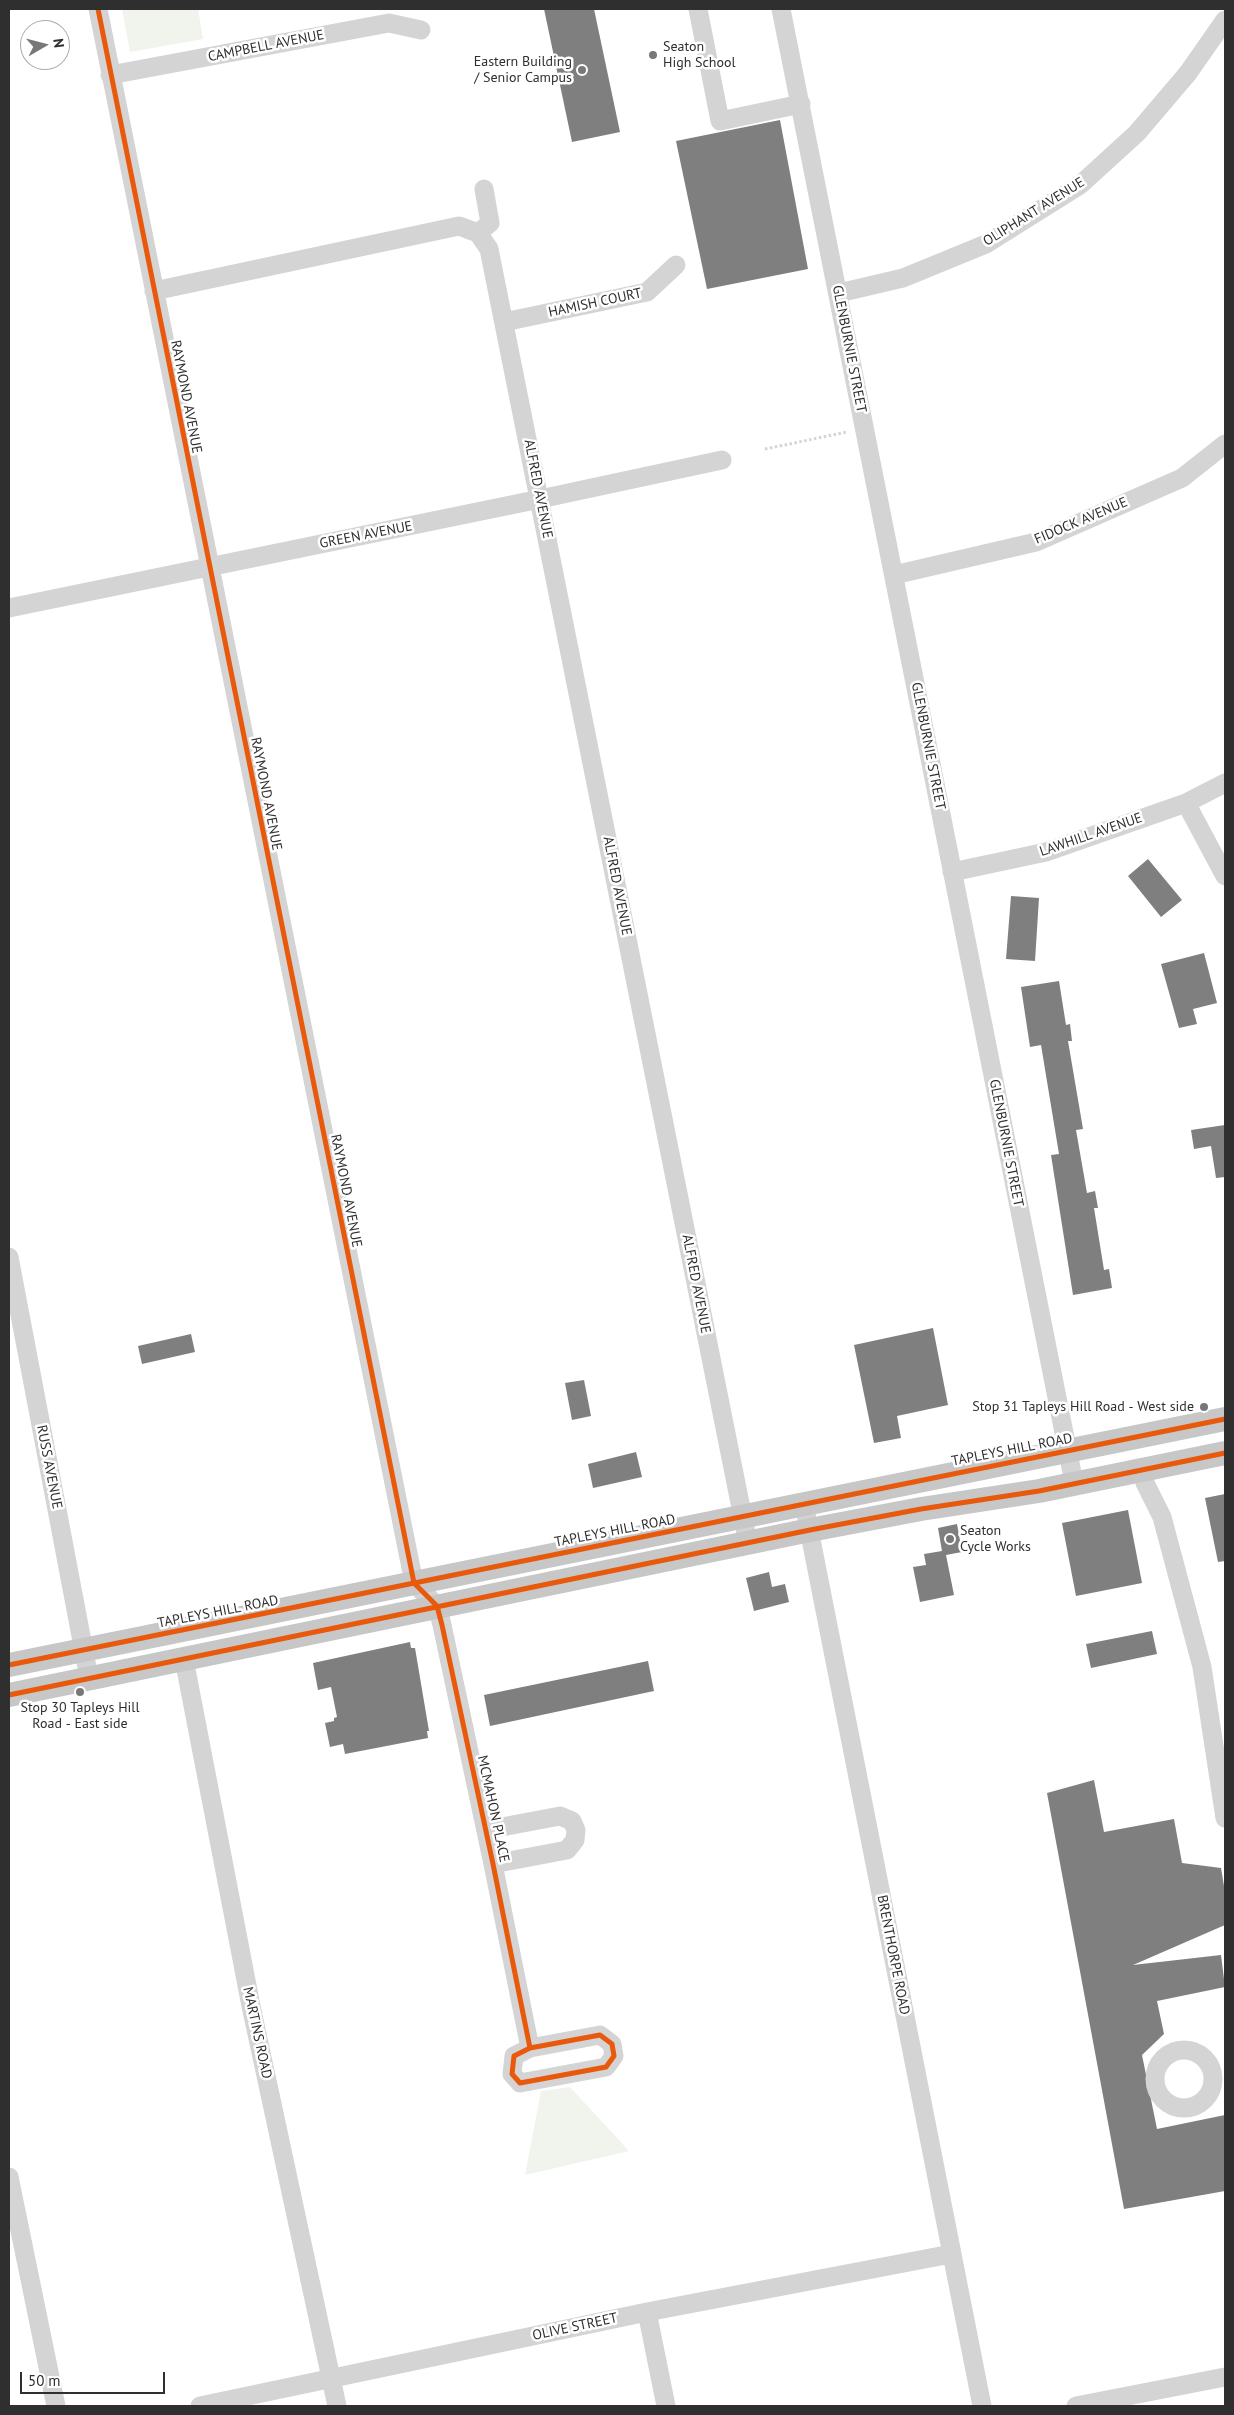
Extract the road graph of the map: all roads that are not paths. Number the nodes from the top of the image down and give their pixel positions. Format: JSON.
{"nodes":[{"id":1,"x":98,"y":9,"type":"edge"},
{"id":2,"x":698,"y":9,"type":"edge"},
{"id":3,"x":781,"y":9,"type":"edge"},
{"id":4,"x":1225,"y":20,"type":"edge"},
{"id":5,"x":421,"y":30,"type":"dead end"},
{"id":6,"x":110,"y":75,"type":"junction"},
{"id":7,"x":801,"y":104,"type":"junction"},
{"id":8,"x":484,"y":189,"type":"dead end"},
{"id":9,"x":478,"y":234,"type":"junction"},
{"id":10,"x":676,"y":265,"type":"dead end"},
{"id":11,"x":154,"y":291,"type":"junction"},
{"id":12,"x":839,"y":293,"type":"junction"},
{"id":13,"x":504,"y":322,"type":"junction"},
{"id":14,"x":1225,"y":444,"type":"edge"},
{"id":15,"x":722,"y":460,"type":"dead end"},
{"id":16,"x":540,"y":500,"type":"junction"},
{"id":17,"x":209,"y":566,"type":"junction"},
{"id":18,"x":894,"y":575,"type":"junction"},
{"id":19,"x":9,"y":608,"type":"edge"},
{"id":20,"x":1225,"y":783,"type":"edge"},
{"id":21,"x":1186,"y":803,"type":"junction"},
{"id":22,"x":952,"y":872,"type":"junction"},
{"id":23,"x":1225,"y":876,"type":"edge"},
{"id":24,"x":9,"y":1257,"type":"edge"},
{"id":25,"x":1225,"y":1419,"type":"edge"},
{"id":26,"x":1067,"y":1451,"type":"junction"},
{"id":27,"x":1225,"y":1453,"type":"edge"},
{"id":28,"x":1141,"y":1470,"type":"junction"},
{"id":29,"x":1074,"y":1483,"type":"junction"},
{"id":30,"x":804,"y":1504,"type":"junction"},
{"id":31,"x":742,"y":1516,"type":"junction"},
{"id":32,"x":810,"y":1530,"type":"junction"},
{"id":33,"x":748,"y":1543,"type":"junction"},
{"id":34,"x":414,"y":1583,"type":"junction"},
{"id":35,"x":437,"y":1606,"type":"junction"},
{"id":36,"x":85,"y":1650,"type":"junction"},
{"id":37,"x":184,"y":1658,"type":"junction"},
{"id":38,"x":9,"y":1666,"type":"edge"},
{"id":39,"x":89,"y":1678,"type":"junction"},
{"id":40,"x":9,"y":1695,"type":"edge"},
{"id":41,"x":1225,"y":1818,"type":"edge"},
{"id":42,"x":486,"y":1830,"type":"junction"},
{"id":43,"x":493,"y":1864,"type":"junction"},
{"id":44,"x":530,"y":2048,"type":"junction"},
{"id":45,"x":9,"y":2177,"type":"edge"},
{"id":46,"x":952,"y":2254,"type":"junction"},
{"id":47,"x":647,"y":2312,"type":"junction"},
{"id":48,"x":1225,"y":2377,"type":"edge"},
{"id":49,"x":331,"y":2379,"type":"junction"},
{"id":50,"x":56,"y":2406,"type":"edge"},
{"id":51,"x":200,"y":2406,"type":"edge"},
{"id":52,"x":337,"y":2406,"type":"edge"},
{"id":53,"x":666,"y":2406,"type":"edge"},
{"id":54,"x":982,"y":2406,"type":"edge"},
{"id":55,"x":1076,"y":2406,"type":"edge"}],
"edges":[{"from":1,"to":6,"type":"street","name":"RAYMOND AVENUE"},
{"from":2,"to":7,"type":"street"},
{"from":3,"to":7,"type":"street","name":"GLENBURNIE STREET"},
{"from":4,"to":12,"type":"street","name":"OLIPHANT AVENUE"},
{"from":5,"to":6,"type":"street","name":"CAMPBELL AVENUE"},
{"from":6,"to":11,"type":"street","name":"RAYMOND AVENUE"},
{"from":7,"to":12,"type":"street","name":"GLENBURNIE STREET"},
{"from":8,"to":9,"type":"street"},
{"from":9,"to":11,"type":"street"},
{"from":9,"to":13,"type":"street","name":"ALFRED AVENUE"},
{"from":10,"to":13,"type":"street","name":"HAMISH COURT"},
{"from":11,"to":17,"type":"street","name":"RAYMOND AVENUE"},
{"from":12,"to":18,"type":"street","name":"GLENBURNIE STREET"},
{"from":13,"to":16,"type":"street","name":"ALFRED AVENUE"},
{"from":14,"to":18,"type":"street","name":"FIDOCK AVENUE"},
{"from":15,"to":16,"type":"street","name":"GREEN AVENUE"},
{"from":16,"to":17,"type":"street","name":"GREEN AVENUE"},
{"from":16,"to":31,"type":"street","name":"ALFRED AVENUE"},
{"from":17,"to":19,"type":"street","name":"GREEN AVENUE"},
{"from":17,"to":34,"type":"street","name":"RAYMOND AVENUE"},
{"from":18,"to":22,"type":"street","name":"GLENBURNIE STREET"},
{"from":20,"to":21,"type":"street","name":"LAWHILL AVENUE"},
{"from":21,"to":22,"type":"street","name":"LAWHILL AVENUE"},
{"from":21,"to":23,"type":"street"},
{"from":22,"to":26,"type":"street","name":"GLENBURNIE STREET"},
{"from":24,"to":36,"type":"street","name":"RUSS AVENUE"},
{"from":25,"to":26,"type":"main road","name":"TAPLEYS HILL ROAD"},
{"from":26,"to":29,"type":"street","name":"GLENBURNIE STREET"},
{"from":26,"to":30,"type":"main road","name":"TAPLEYS HILL ROAD"},
{"from":27,"to":28,"type":"main road"},
{"from":28,"to":29,"type":"main road"},
{"from":28,"to":41,"type":"street"},
{"from":29,"to":32,"type":"main road"},
{"from":30,"to":31,"type":"main road","name":"TAPLEYS HILL ROAD"},
{"from":30,"to":32,"type":"street","name":"BRENTHORPE ROAD"},
{"from":31,"to":33,"type":"street","name":"ALFRED AVENUE"},
{"from":31,"to":34,"type":"main road","name":"TAPLEYS HILL ROAD"},
{"from":32,"to":33,"type":"main road"},
{"from":32,"to":46,"type":"street","name":"BRENTHORPE ROAD"},
{"from":33,"to":35,"type":"main road"},
{"from":34,"to":35,"type":"street","name":"MCMAHON PLACE"},
{"from":34,"to":36,"type":"main road","name":"TAPLEYS HILL ROAD"},
{"from":35,"to":37,"type":"main road"},
{"from":35,"to":42,"type":"street","name":"MCMAHON PLACE"},
{"from":36,"to":38,"type":"main road","name":"TAPLEYS HILL ROAD"},
{"from":36,"to":39,"type":"street","name":"RUSS AVENUE"},
{"from":37,"to":39,"type":"main road"},
{"from":37,"to":49,"type":"street","name":"MARTINS ROAD"},
{"from":39,"to":40,"type":"main road"},
{"from":42,"to":43,"type":"street","name":"MCMAHON PLACE"},
{"from":42,"to":43,"type":"street","name":"MCMAHON PLACE"},
{"from":43,"to":44,"type":"street","name":"MCMAHON PLACE"},
{"from":44,"to":44,"type":"street"},
{"from":45,"to":50,"type":"street"},
{"from":46,"to":47,"type":"street","name":"OLIVE STREET"},
{"from":46,"to":54,"type":"street","name":"BRENTHORPE ROAD"},
{"from":47,"to":49,"type":"street","name":"OLIVE STREET"},
{"from":47,"to":53,"type":"street"},
{"from":48,"to":55,"type":"street"},
{"from":49,"to":51,"type":"street","name":"OLIVE STREET"},
{"from":49,"to":52,"type":"street","name":"MARTINS ROAD"}]}
